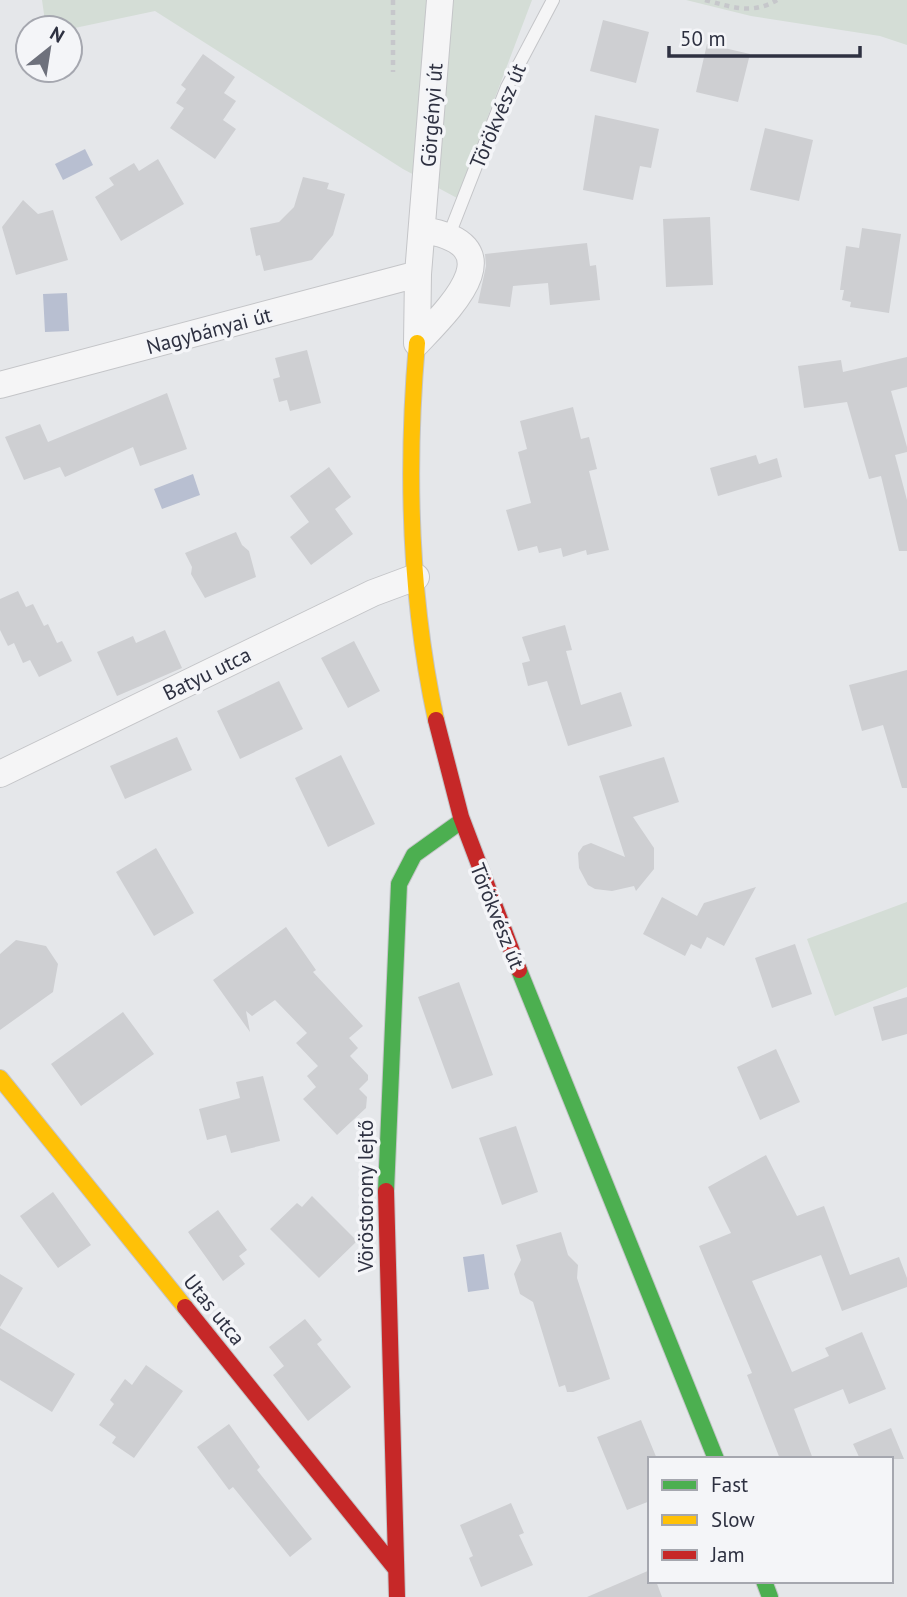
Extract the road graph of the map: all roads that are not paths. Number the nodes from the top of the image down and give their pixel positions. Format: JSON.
{"nodes":[{"id":1,"x":440,"y":0,"type":"edge"},
{"id":2,"x":553,"y":0,"type":"edge"},
{"id":3,"x":423,"y":230,"type":"junction"},
{"id":4,"x":449,"y":234,"type":"junction"},
{"id":5,"x":418,"y":274,"type":"junction"},
{"id":6,"x":417,"y":343,"type":"junction"},
{"id":7,"x":0,"y":385,"type":"edge"},
{"id":8,"x":416,"y":577,"type":"junction"},
{"id":9,"x":0,"y":774,"type":"edge"},
{"id":10,"x":460,"y":822,"type":"junction"},
{"id":11,"x":0,"y":1078,"type":"edge"},
{"id":12,"x":715,"y":1457,"type":"edge"},
{"id":13,"x":395,"y":1568,"type":"junction"},
{"id":14,"x":397,"y":1597,"type":"edge"}],
"edges":[{"from":1,"to":3,"type":"street","name":"Görgényi út"},
{"from":2,"to":4,"type":"lane","name":"Törökvész út"},
{"from":3,"to":4,"type":"street"},
{"from":3,"to":5,"type":"street","name":"Törökvész út"},
{"from":4,"to":6,"type":"street"},
{"from":5,"to":6,"type":"street","name":"Törökvész út"},
{"from":5,"to":7,"type":"street","name":"Nagybányai út"},
{"from":6,"to":8,"type":"street","name":"Törökvész út"},
{"from":8,"to":9,"type":"street","name":"Batyu utca"},
{"from":8,"to":10,"type":"street","name":"Törökvész út"},
{"from":10,"to":12,"type":"street","name":"Törökvész út"},
{"from":10,"to":13,"type":"street","name":"Vöröstorony lejtő"},
{"from":11,"to":13,"type":"street","name":"Utas utca"},
{"from":13,"to":14,"type":"street","name":"Vöröstorony lejtő"}]}
